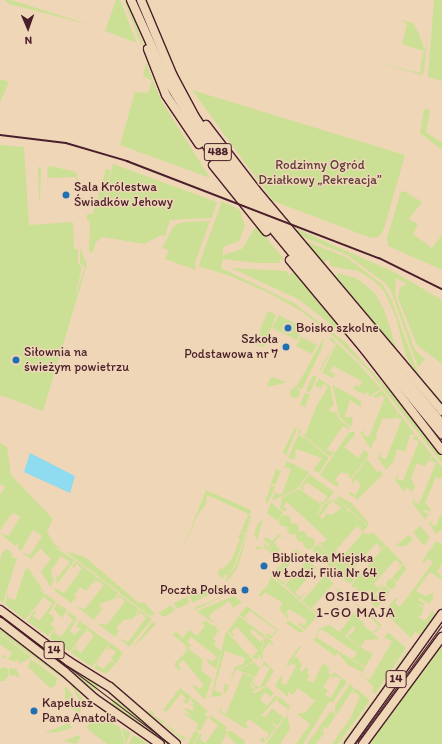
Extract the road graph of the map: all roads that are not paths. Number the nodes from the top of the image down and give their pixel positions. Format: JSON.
{"nodes":[{"id":1,"x":132,"y":0,"type":"edge"},
{"id":2,"x":141,"y":0,"type":"edge"},
{"id":3,"x":143,"y":31,"type":"junction"},
{"id":4,"x":186,"y":99,"type":"junction"},
{"id":5,"x":442,"y":411,"type":"edge"},
{"id":6,"x":442,"y":424,"type":"edge"},
{"id":7,"x":442,"y":434,"type":"edge"},
{"id":8,"x":442,"y":450,"type":"edge"},
{"id":9,"x":0,"y":610,"type":"edge"},
{"id":10,"x":442,"y":614,"type":"edge"},
{"id":11,"x":0,"y":622,"type":"edge"},
{"id":12,"x":442,"y":637,"type":"edge"},
{"id":13,"x":160,"y":744,"type":"edge"},
{"id":14,"x":176,"y":744,"type":"edge"},
{"id":15,"x":349,"y":744,"type":"edge"},
{"id":16,"x":363,"y":744,"type":"edge"}],
"edges":[{"from":1,"to":3,"type":"main road","number":"488"},
{"from":2,"to":4,"type":"main road","number":"488"},
{"from":3,"to":7,"type":"main road","number":"488"},
{"from":3,"to":8,"type":"main road"},
{"from":4,"to":5,"type":"main road"},
{"from":4,"to":6,"type":"main road","number":"488"},
{"from":9,"to":14,"type":"main road","number":"14"},
{"from":10,"to":15,"type":"main road","number":"14"},
{"from":11,"to":13,"type":"main road","number":"14"},
{"from":12,"to":16,"type":"main road","number":"14"}]}
